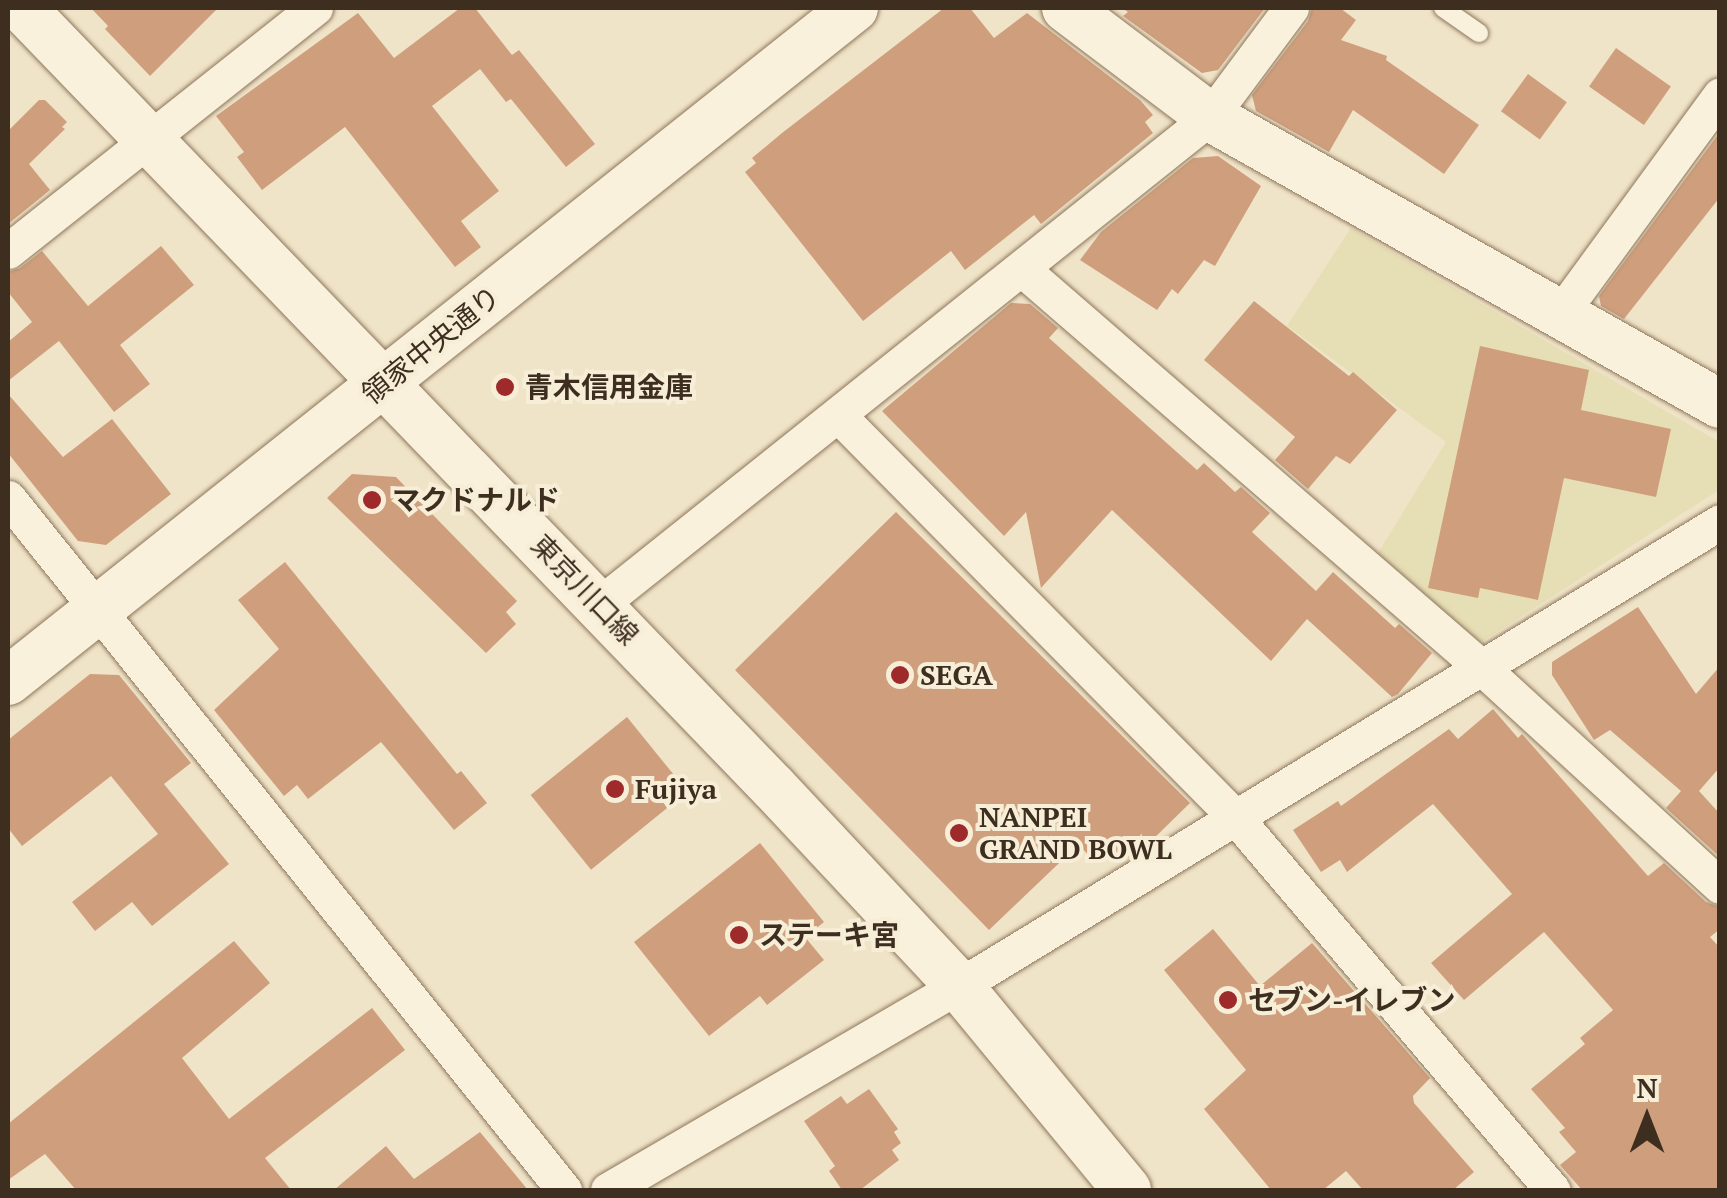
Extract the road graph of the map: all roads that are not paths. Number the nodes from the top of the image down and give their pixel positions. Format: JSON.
{"nodes":[{"id":1,"x":22,"y":8,"type":"edge"},
{"id":2,"x":315,"y":8,"type":"edge"},
{"id":3,"x":854,"y":8,"type":"edge"},
{"id":4,"x":1066,"y":8,"type":"edge"},
{"id":5,"x":1291,"y":8,"type":"edge"},
{"id":6,"x":1443,"y":8,"type":"edge"},
{"id":7,"x":1479,"y":33,"type":"dead end"},
{"id":8,"x":1720,"y":95,"type":"edge"},
{"id":9,"x":1210,"y":117,"type":"junction"},
{"id":10,"x":149,"y":140,"type":"junction"},
{"id":11,"x":8,"y":250,"type":"edge"},
{"id":12,"x":1022,"y":269,"type":"junction"},
{"id":13,"x":1560,"y":314,"type":"junction"},
{"id":14,"x":381,"y":384,"type":"junction"},
{"id":15,"x":1720,"y":404,"type":"edge"},
{"id":16,"x":839,"y":416,"type":"junction"},
{"id":17,"x":8,"y":498,"type":"edge"},
{"id":18,"x":1720,"y":522,"type":"edge"},
{"id":19,"x":600,"y":604,"type":"junction"},
{"id":20,"x":96,"y":612,"type":"junction"},
{"id":21,"x":1481,"y":667,"type":"junction"},
{"id":22,"x":8,"y":681,"type":"edge"},
{"id":23,"x":1235,"y":817,"type":"junction"},
{"id":24,"x":1720,"y":886,"type":"edge"},
{"id":25,"x":959,"y":986,"type":"junction"},
{"id":26,"x":564,"y":1190,"type":"edge"},
{"id":27,"x":608,"y":1190,"type":"edge"},
{"id":28,"x":1128,"y":1190,"type":"edge"},
{"id":29,"x":1553,"y":1190,"type":"edge"}],
"edges":[{"from":1,"to":10,"type":"street","name":"東京川口線"},
{"from":2,"to":10,"type":"street"},
{"from":3,"to":14,"type":"street","name":"領家中央通り"},
{"from":4,"to":9,"type":"street"},
{"from":5,"to":9,"type":"street"},
{"from":6,"to":7,"type":"lane"},
{"from":8,"to":13,"type":"street"},
{"from":9,"to":12,"type":"street"},
{"from":9,"to":13,"type":"street"},
{"from":10,"to":11,"type":"street"},
{"from":10,"to":14,"type":"street","name":"東京川口線"},
{"from":12,"to":16,"type":"street"},
{"from":12,"to":21,"type":"street"},
{"from":13,"to":15,"type":"street"},
{"from":14,"to":19,"type":"street","name":"東京川口線"},
{"from":14,"to":20,"type":"street","name":"領家中央通り"},
{"from":16,"to":19,"type":"street"},
{"from":16,"to":23,"type":"street"},
{"from":17,"to":20,"type":"street"},
{"from":18,"to":21,"type":"street"},
{"from":19,"to":25,"type":"street","name":"東京川口線"},
{"from":20,"to":22,"type":"street","name":"領家中央通り"},
{"from":20,"to":26,"type":"street"},
{"from":21,"to":23,"type":"street"},
{"from":21,"to":24,"type":"street"},
{"from":23,"to":25,"type":"street"},
{"from":23,"to":29,"type":"street"},
{"from":25,"to":27,"type":"street"},
{"from":25,"to":28,"type":"street","name":"東京川口線"}]}
